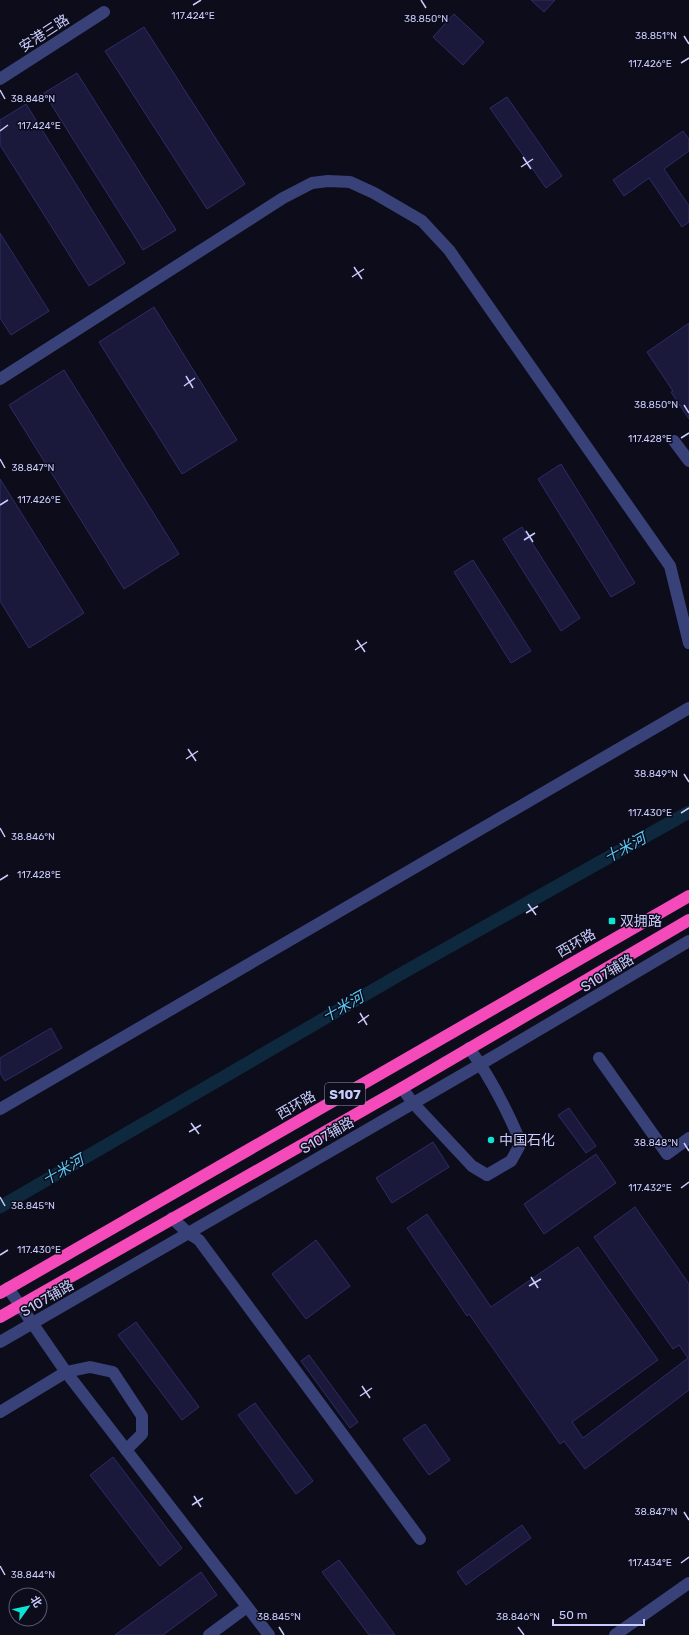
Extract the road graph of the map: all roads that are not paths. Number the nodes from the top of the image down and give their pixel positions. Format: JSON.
{"nodes":[{"id":1,"x":104,"y":12,"type":"dead end"},
{"id":2,"x":0,"y":79,"type":"edge"},
{"id":3,"x":0,"y":379,"type":"edge"},
{"id":4,"x":674,"y":441,"type":"dead end"},
{"id":5,"x":689,"y":461,"type":"edge"},
{"id":6,"x":689,"y":643,"type":"edge"},
{"id":7,"x":689,"y":708,"type":"edge"},
{"id":8,"x":689,"y":896,"type":"edge"},
{"id":9,"x":689,"y":920,"type":"edge"},
{"id":10,"x":689,"y":941,"type":"edge"},
{"id":11,"x":469,"y":1048,"type":"junction"},
{"id":12,"x":599,"y":1058,"type":"dead end"},
{"id":13,"x":481,"y":1064,"type":"junction"},
{"id":14,"x":402,"y":1088,"type":"junction"},
{"id":15,"x":414,"y":1103,"type":"junction"},
{"id":16,"x":0,"y":1109,"type":"edge"},
{"id":17,"x":689,"y":1138,"type":"edge"},
{"id":18,"x":172,"y":1218,"type":"junction"},
{"id":19,"x":188,"y":1233,"type":"junction"},
{"id":20,"x":4,"y":1291,"type":"edge"},
{"id":21,"x":20,"y":1305,"type":"junction"},
{"id":22,"x":0,"y":1317,"type":"edge"},
{"id":23,"x":32,"y":1323,"type":"junction"},
{"id":24,"x":0,"y":1342,"type":"edge"},
{"id":25,"x":66,"y":1372,"type":"junction"},
{"id":26,"x":0,"y":1412,"type":"edge"},
{"id":27,"x":126,"y":1450,"type":"junction"},
{"id":28,"x":420,"y":1539,"type":"dead end"},
{"id":29,"x":689,"y":1583,"type":"edge"},
{"id":30,"x":247,"y":1607,"type":"junction"},
{"id":31,"x":209,"y":1635,"type":"edge"},
{"id":32,"x":269,"y":1635,"type":"edge"},
{"id":33,"x":615,"y":1635,"type":"edge"}],
"edges":[{"from":1,"to":2,"type":"street","name":"安港三路"},
{"from":3,"to":6,"type":"street"},
{"from":4,"to":5,"type":"street"},
{"from":7,"to":16,"type":"street"},
{"from":8,"to":20,"type":"highway","name":"西环路","number":"S107"},
{"from":9,"to":11,"type":"highway","number":"S107"},
{"from":10,"to":13,"type":"street","name":"S107辅路"},
{"from":11,"to":13,"type":"street"},
{"from":11,"to":14,"type":"highway","number":"S107"},
{"from":12,"to":17,"type":"street"},
{"from":13,"to":15,"type":"street","name":"S107辅路"},
{"from":13,"to":15,"type":"street"},
{"from":14,"to":15,"type":"street"},
{"from":14,"to":18,"type":"highway","number":"S107"},
{"from":15,"to":19,"type":"street","name":"S107辅路"},
{"from":18,"to":19,"type":"street"},
{"from":18,"to":21,"type":"highway","number":"S107"},
{"from":19,"to":23,"type":"street","name":"S107辅路"},
{"from":19,"to":28,"type":"street"},
{"from":20,"to":21,"type":"street"},
{"from":21,"to":22,"type":"highway","number":"S107"},
{"from":21,"to":23,"type":"street"},
{"from":23,"to":24,"type":"street","name":"S107辅路"},
{"from":23,"to":25,"type":"street"},
{"from":25,"to":26,"type":"street"},
{"from":25,"to":27,"type":"street"},
{"from":25,"to":27,"type":"street"},
{"from":27,"to":30,"type":"street"},
{"from":29,"to":33,"type":"street"},
{"from":30,"to":31,"type":"street"},
{"from":30,"to":32,"type":"street"}]}
